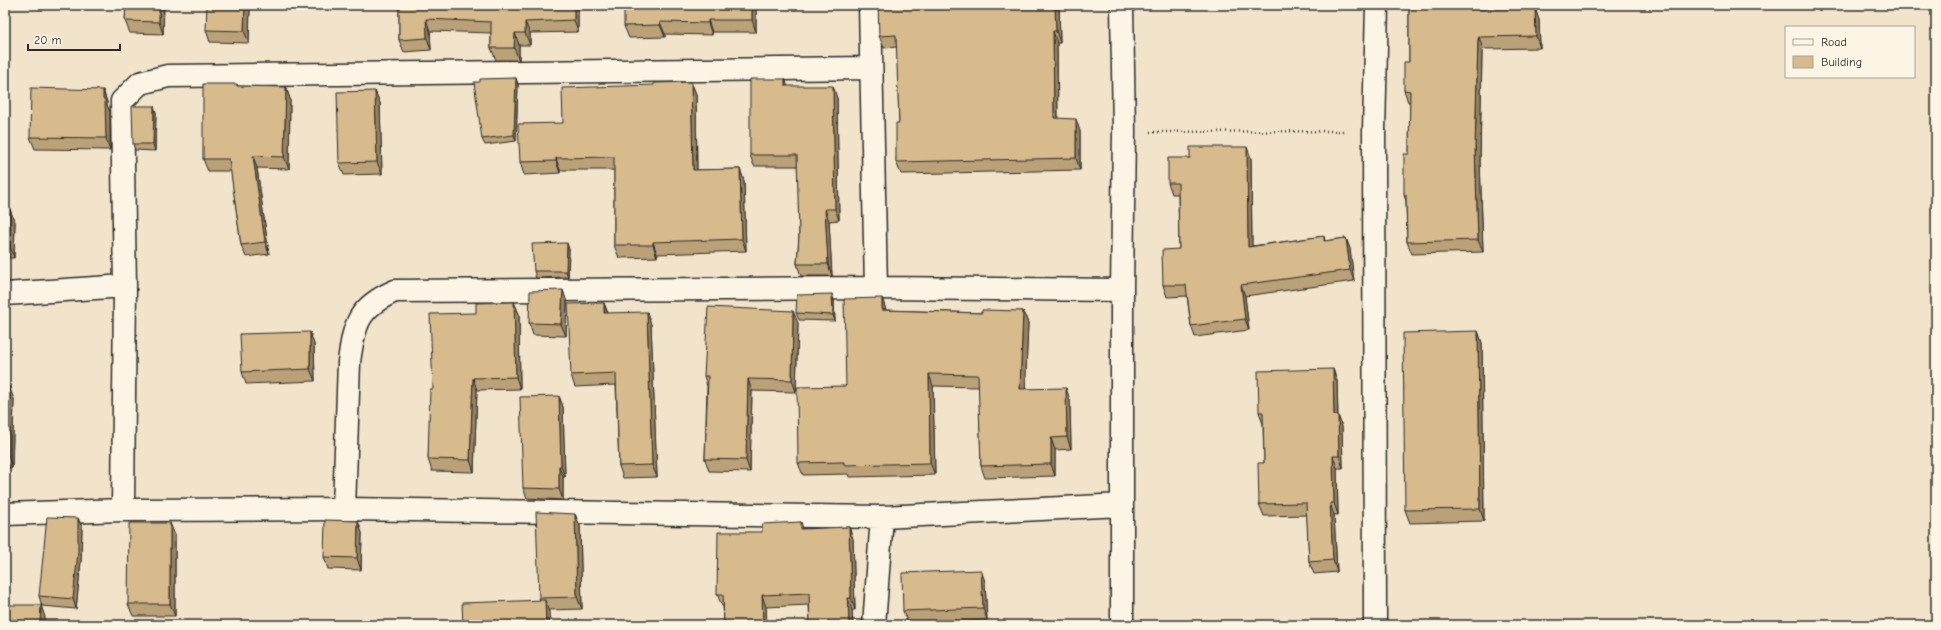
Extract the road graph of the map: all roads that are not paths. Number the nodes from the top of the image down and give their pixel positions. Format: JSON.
{"nodes":[{"id":1,"x":870,"y":5,"type":"edge"},
{"id":2,"x":1122,"y":5,"type":"edge"},
{"id":3,"x":1377,"y":5,"type":"edge"},
{"id":4,"x":870,"y":68,"type":"junction"},
{"id":5,"x":125,"y":286,"type":"junction"},
{"id":6,"x":876,"y":288,"type":"junction"},
{"id":7,"x":1122,"y":290,"type":"junction"},
{"id":8,"x":5,"y":294,"type":"edge"},
{"id":9,"x":1122,"y":505,"type":"junction"},
{"id":10,"x":344,"y":509,"type":"junction"},
{"id":11,"x":123,"y":510,"type":"junction"},
{"id":12,"x":5,"y":514,"type":"edge"},
{"id":13,"x":882,"y":517,"type":"junction"},
{"id":14,"x":874,"y":625,"type":"edge"},
{"id":15,"x":1122,"y":625,"type":"edge"},
{"id":16,"x":1375,"y":625,"type":"edge"}],
"edges":[{"from":1,"to":4,"type":"street"},
{"from":2,"to":7,"type":"street"},
{"from":3,"to":16,"type":"street"},
{"from":4,"to":5,"type":"street"},
{"from":4,"to":6,"type":"street"},
{"from":5,"to":8,"type":"street"},
{"from":5,"to":11,"type":"street"},
{"from":6,"to":7,"type":"street"},
{"from":6,"to":10,"type":"street"},
{"from":7,"to":9,"type":"street"},
{"from":9,"to":13,"type":"street"},
{"from":9,"to":15,"type":"street"},
{"from":10,"to":11,"type":"street"},
{"from":10,"to":13,"type":"street"},
{"from":11,"to":12,"type":"street"},
{"from":13,"to":14,"type":"street"}]}
